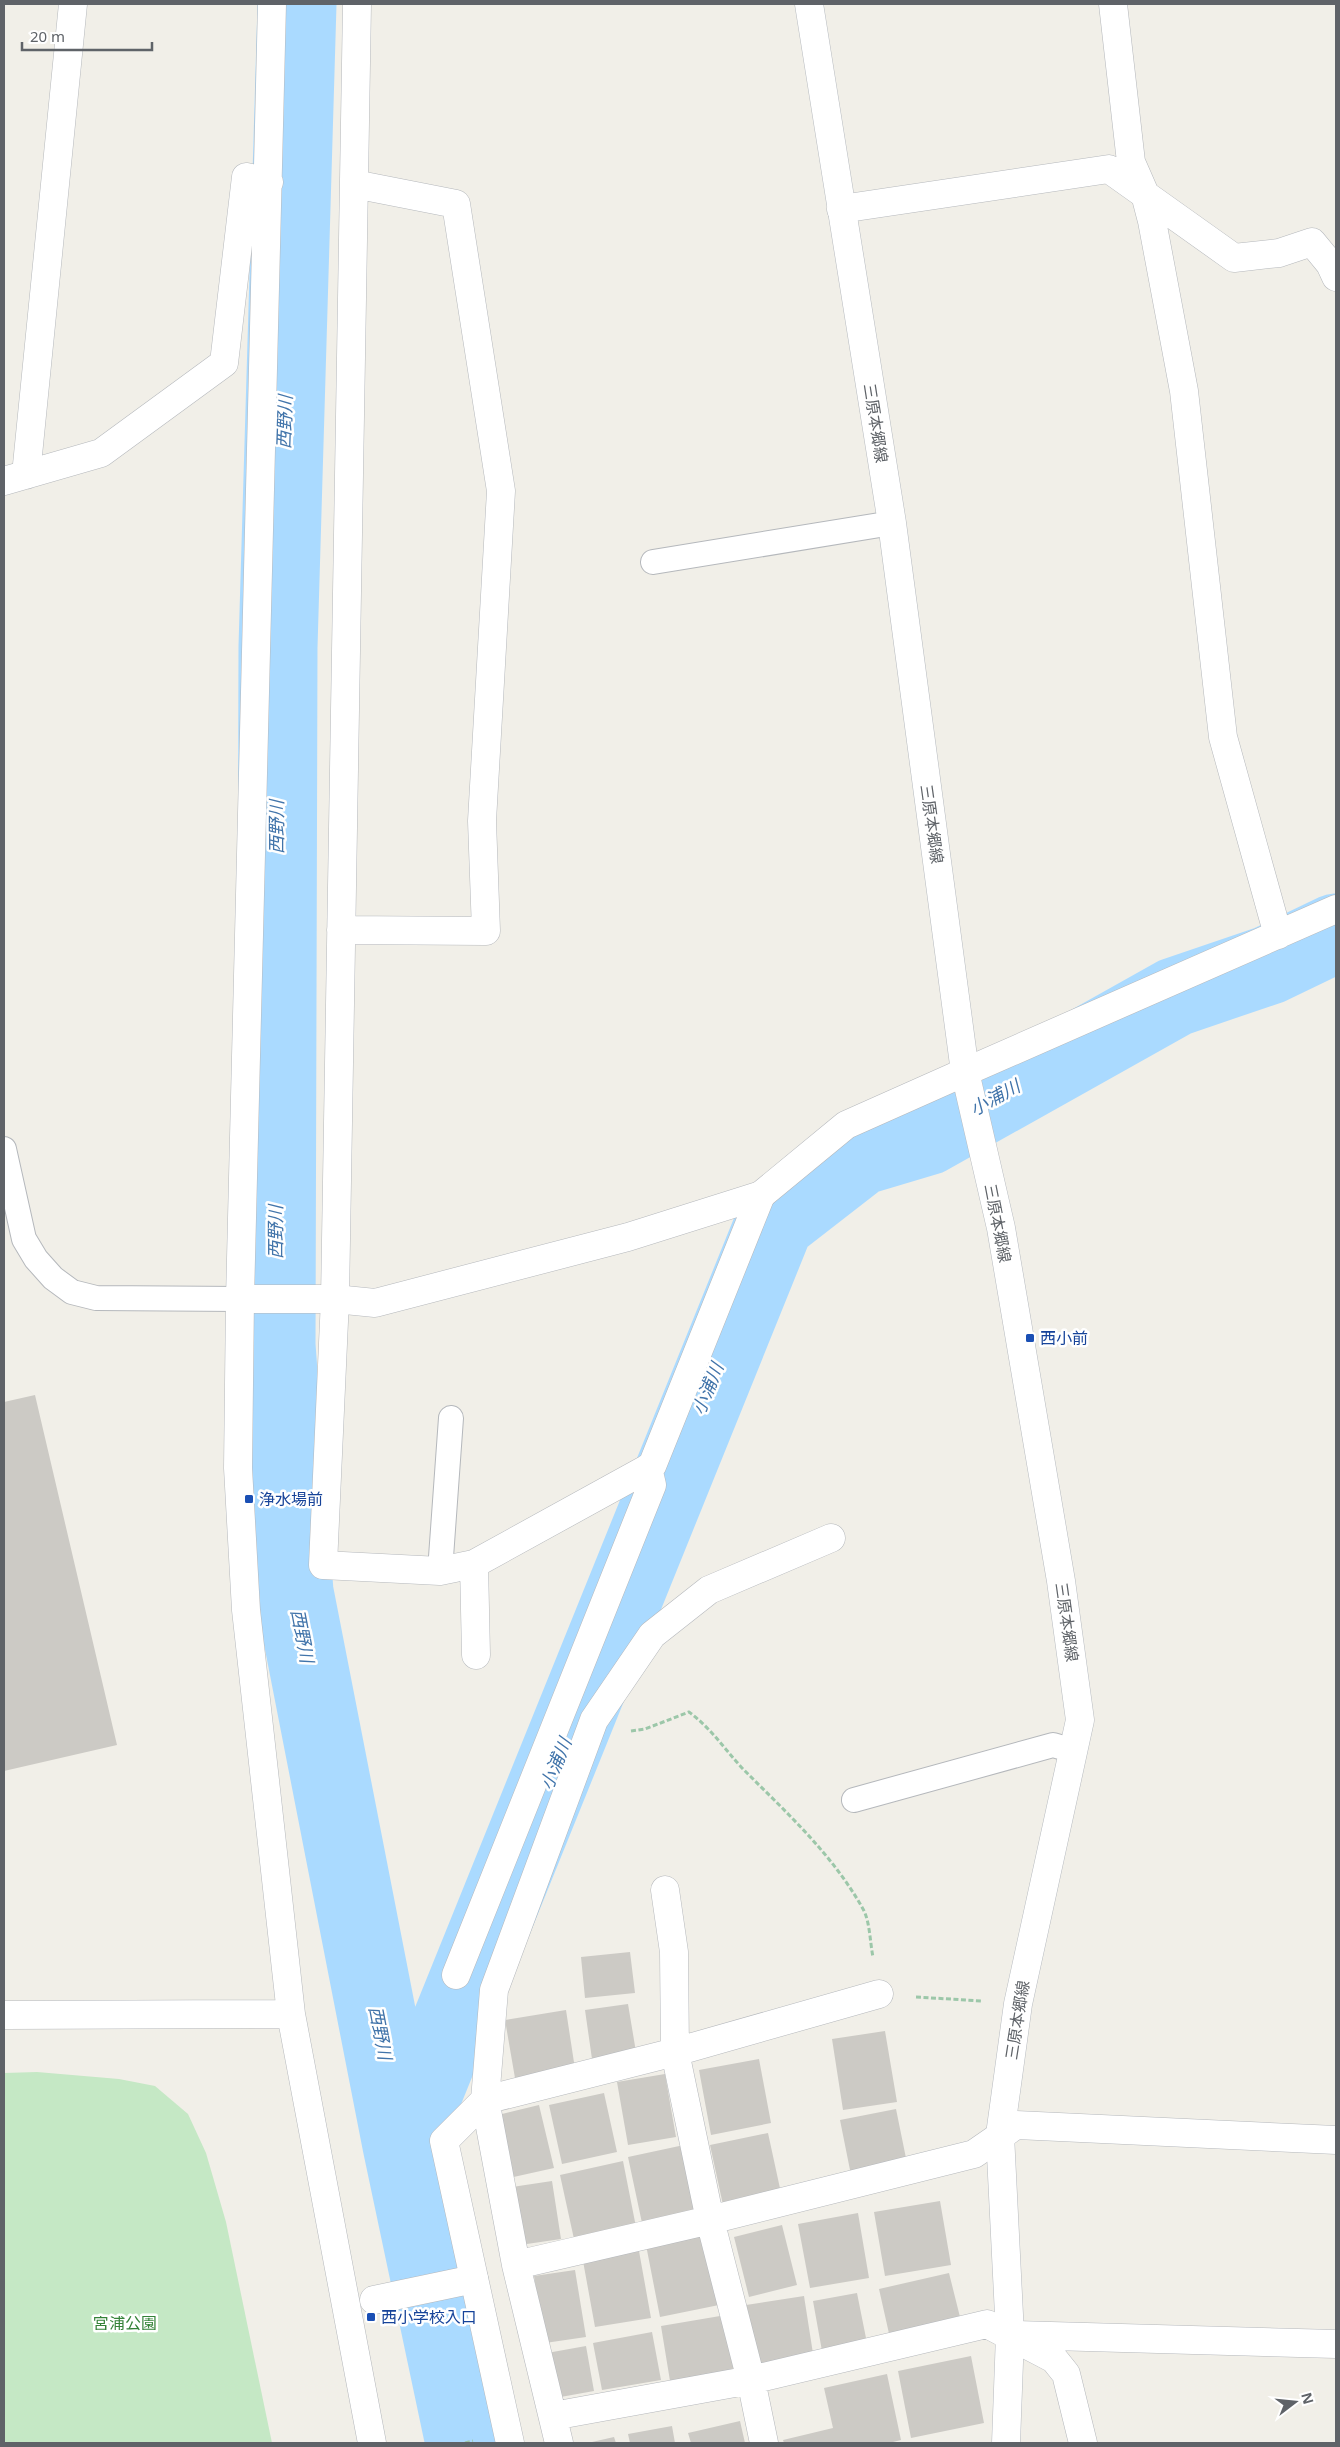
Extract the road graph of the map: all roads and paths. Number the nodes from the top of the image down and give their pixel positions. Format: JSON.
{"nodes":[{"id":1,"x":73,"y":4,"type":"edge"},
{"id":2,"x":272,"y":4,"type":"edge"},
{"id":3,"x":357,"y":4,"type":"edge"},
{"id":4,"x":809,"y":4,"type":"edge"},
{"id":5,"x":1113,"y":4,"type":"edge"},
{"id":6,"x":269,"y":182,"type":"junction"},
{"id":7,"x":354,"y":184,"type":"junction"},
{"id":8,"x":1145,"y":194,"type":"junction"},
{"id":9,"x":841,"y":209,"type":"junction"},
{"id":10,"x":1336,"y":277,"type":"edge"},
{"id":11,"x":15,"y":478,"type":"edge"},
{"id":12,"x":892,"y":523,"type":"junction"},
{"id":13,"x":653,"y":562,"type":"dead end"},
{"id":14,"x":1336,"y":909,"type":"edge"},
{"id":15,"x":341,"y":930,"type":"junction"},
{"id":16,"x":1278,"y":935,"type":"junction"},
{"id":17,"x":965,"y":1072,"type":"junction"},
{"id":18,"x":4,"y":1149,"type":"edge"},
{"id":19,"x":761,"y":1195,"type":"junction"},
{"id":20,"x":240,"y":1299,"type":"junction"},
{"id":21,"x":335,"y":1299,"type":"junction"},
{"id":22,"x":451,"y":1418,"type":"dead end"},
{"id":23,"x":648,"y":1468,"type":"junction"},
{"id":24,"x":831,"y":1538,"type":"dead end"},
{"id":25,"x":474,"y":1564,"type":"junction"},
{"id":26,"x":440,"y":1571,"type":"junction"},
{"id":27,"x":476,"y":1655,"type":"dead end"},
{"id":28,"x":586,"y":1739,"type":"junction"},
{"id":29,"x":1074,"y":1751,"type":"junction"},
{"id":30,"x":854,"y":1800,"type":"dead end"},
{"id":31,"x":664,"y":1890,"type":"dead end"},
{"id":32,"x":456,"y":1975,"type":"dead end"},
{"id":33,"x":879,"y":1994,"type":"junction"},
{"id":34,"x":1018,"y":2004,"type":"junction"},
{"id":35,"x":291,"y":2014,"type":"junction"},
{"id":36,"x":4,"y":2015,"type":"edge"},
{"id":37,"x":676,"y":2052,"type":"junction"},
{"id":38,"x":485,"y":2100,"type":"junction"},
{"id":39,"x":1000,"y":2135,"type":"junction"},
{"id":40,"x":1336,"y":2140,"type":"edge"},
{"id":41,"x":710,"y":2220,"type":"junction"},
{"id":42,"x":516,"y":2265,"type":"junction"},
{"id":43,"x":474,"y":2279,"type":"junction"},
{"id":44,"x":374,"y":2300,"type":"dead end"},
{"id":45,"x":1010,"y":2335,"type":"junction"},
{"id":46,"x":1336,"y":2344,"type":"edge"},
{"id":47,"x":751,"y":2380,"type":"junction"},
{"id":48,"x":553,"y":2416,"type":"junction"},
{"id":49,"x":372,"y":2443,"type":"edge"},
{"id":50,"x":510,"y":2443,"type":"edge"},
{"id":51,"x":559,"y":2443,"type":"edge"},
{"id":52,"x":764,"y":2443,"type":"edge"},
{"id":53,"x":1006,"y":2443,"type":"edge"},
{"id":54,"x":1083,"y":2443,"type":"edge"}],
"edges":[{"from":1,"to":11,"type":"street"},
{"from":2,"to":6,"type":"street"},
{"from":3,"to":7,"type":"street"},
{"from":4,"to":9,"type":"street","name":"三原本郷線"},
{"from":5,"to":8,"type":"street"},
{"from":6,"to":11,"type":"street"},
{"from":6,"to":20,"type":"street"},
{"from":7,"to":15,"type":"street"},
{"from":7,"to":15,"type":"street"},
{"from":8,"to":9,"type":"street"},
{"from":8,"to":10,"type":"street"},
{"from":8,"to":16,"type":"street"},
{"from":9,"to":12,"type":"street","name":"三原本郷線"},
{"from":12,"to":13,"type":"lane"},
{"from":12,"to":17,"type":"street","name":"三原本郷線"},
{"from":14,"to":16,"type":"street"},
{"from":15,"to":21,"type":"street"},
{"from":16,"to":17,"type":"street"},
{"from":17,"to":19,"type":"street"},
{"from":17,"to":29,"type":"street","name":"三原本郷線"},
{"from":18,"to":20,"type":"lane"},
{"from":19,"to":21,"type":"street"},
{"from":19,"to":23,"type":"street"},
{"from":20,"to":21,"type":"street"},
{"from":20,"to":35,"type":"street"},
{"from":21,"to":26,"type":"street"},
{"from":22,"to":26,"type":"lane"},
{"from":23,"to":25,"type":"street"},
{"from":23,"to":32,"type":"street"},
{"from":24,"to":28,"type":"street"},
{"from":25,"to":26,"type":"street"},
{"from":25,"to":27,"type":"street"},
{"from":28,"to":33,"type":"path"},
{"from":28,"to":38,"type":"street"},
{"from":29,"to":30,"type":"lane"},
{"from":29,"to":34,"type":"street","name":"三原本郷線"},
{"from":31,"to":37,"type":"street"},
{"from":33,"to":34,"type":"path"},
{"from":33,"to":37,"type":"street"},
{"from":34,"to":39,"type":"street","name":"三原本郷線"},
{"from":35,"to":36,"type":"street"},
{"from":35,"to":49,"type":"street"},
{"from":37,"to":38,"type":"street"},
{"from":37,"to":41,"type":"street"},
{"from":38,"to":42,"type":"street"},
{"from":38,"to":43,"type":"street"},
{"from":39,"to":40,"type":"street"},
{"from":39,"to":41,"type":"street"},
{"from":39,"to":45,"type":"street","name":"三原本郷線"},
{"from":41,"to":42,"type":"street"},
{"from":41,"to":47,"type":"street"},
{"from":42,"to":48,"type":"street"},
{"from":43,"to":44,"type":"street"},
{"from":43,"to":50,"type":"street"},
{"from":45,"to":46,"type":"street"},
{"from":45,"to":47,"type":"street"},
{"from":45,"to":53,"type":"street","name":"三原本郷線"},
{"from":45,"to":54,"type":"street"},
{"from":47,"to":48,"type":"street"},
{"from":47,"to":52,"type":"street"},
{"from":48,"to":51,"type":"street"}]}
